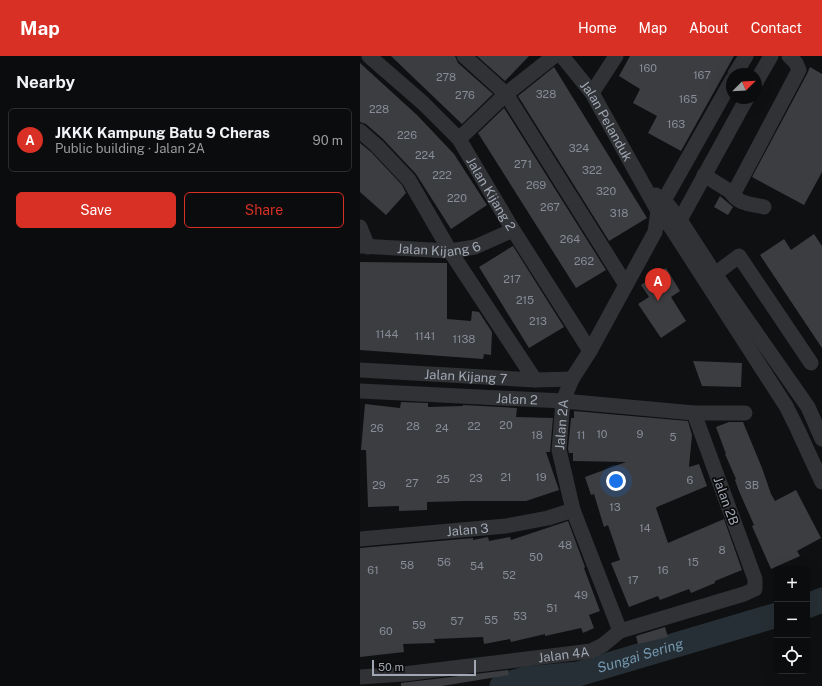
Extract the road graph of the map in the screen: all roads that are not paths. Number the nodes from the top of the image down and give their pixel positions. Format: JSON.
{"nodes":[{"id":1,"x":369,"y":56,"type":"edge"},
{"id":2,"x":464,"y":56,"type":"edge"},
{"id":3,"x":554,"y":56,"type":"edge"},
{"id":4,"x":562,"y":56,"type":"edge"},
{"id":5,"x":616,"y":56,"type":"edge"},
{"id":6,"x":746,"y":56,"type":"edge"},
{"id":7,"x":771,"y":56,"type":"edge"},
{"id":8,"x":789,"y":56,"type":"edge"},
{"id":9,"x":739,"y":68,"type":"edge"},
{"id":10,"x":762,"y":72,"type":"edge"},
{"id":11,"x":726,"y":91,"type":"edge"},
{"id":12,"x":592,"y":93,"type":"junction"},
{"id":13,"x":506,"y":94,"type":"junction"},
{"id":14,"x":744,"y":104,"type":"edge"},
{"id":15,"x":360,"y":131,"type":"edge"},
{"id":16,"x":459,"y":139,"type":"junction"},
{"id":17,"x":704,"y":174,"type":"junction"},
{"id":18,"x":731,"y":192,"type":"junction"},
{"id":19,"x":661,"y":205,"type":"junction"},
{"id":20,"x":764,"y":207,"type":"dead end"},
{"id":21,"x":676,"y":224,"type":"junction"},
{"id":22,"x":360,"y":227,"type":"edge"},
{"id":23,"x":513,"y":230,"type":"junction"},
{"id":24,"x":655,"y":232,"type":"junction"},
{"id":25,"x":364,"y":246,"type":"edge"},
{"id":26,"x":450,"y":251,"type":"junction"},
{"id":27,"x":715,"y":274,"type":"junction"},
{"id":28,"x":626,"y":285,"type":"junction"},
{"id":29,"x":590,"y":351,"type":"junction"},
{"id":30,"x":811,"y":363,"type":"dead end"},
{"id":31,"x":360,"y":370,"type":"edge"},
{"id":32,"x":572,"y":379,"type":"junction"},
{"id":33,"x":535,"y":380,"type":"junction"},
{"id":34,"x":360,"y":391,"type":"edge"},
{"id":35,"x":563,"y":401,"type":"junction"},
{"id":36,"x":786,"y":406,"type":"junction"},
{"id":37,"x":815,"y":408,"type":"edge"},
{"id":38,"x":694,"y":413,"type":"junction"},
{"id":39,"x":745,"y":413,"type":"dead end"},
{"id":40,"x":797,"y":428,"type":"junction"},
{"id":41,"x":820,"y":432,"type":"edge"},
{"id":42,"x":822,"y":482,"type":"edge"},
{"id":43,"x":573,"y":510,"type":"junction"},
{"id":44,"x":360,"y":539,"type":"edge"},
{"id":45,"x":756,"y":589,"type":"joint"},
{"id":46,"x":620,"y":631,"type":"junction"},
{"id":47,"x":367,"y":680,"type":"edge"}],
"edges":[{"from":1,"to":16,"type":"street","name":"Jalan Kijang 2"},
{"from":2,"to":13,"type":"street"},
{"from":3,"to":13,"type":"street"},
{"from":4,"to":12,"type":"street","name":"Jalan Pelanduk"},
{"from":5,"to":12,"type":"street"},
{"from":6,"to":9,"type":"street"},
{"from":7,"to":10,"type":"street"},
{"from":8,"to":18,"type":"street"},
{"from":11,"to":19,"type":"street"},
{"from":12,"to":19,"type":"street","name":"Jalan Pelanduk"},
{"from":13,"to":16,"type":"street"},
{"from":13,"to":28,"type":"street"},
{"from":14,"to":17,"type":"street"},
{"from":15,"to":26,"type":"street"},
{"from":16,"to":23,"type":"street","name":"Jalan Kijang 2"},
{"from":17,"to":18,"type":"street"},
{"from":17,"to":21,"type":"street"},
{"from":18,"to":20,"type":"street"},
{"from":19,"to":21,"type":"street","name":"Jalan Pelanduk"},
{"from":19,"to":24,"type":"street"},
{"from":21,"to":24,"type":"street"},
{"from":21,"to":27,"type":"street"},
{"from":21,"to":36,"type":"street"},
{"from":22,"to":25,"type":"street"},
{"from":23,"to":26,"type":"street","name":"Jalan Kijang 6"},
{"from":23,"to":29,"type":"street","name":"Jalan Kijang 2"},
{"from":24,"to":28,"type":"street","name":"Jalan 2A"},
{"from":25,"to":26,"type":"street","name":"Jalan Kijang 6"},
{"from":26,"to":33,"type":"street"},
{"from":27,"to":30,"type":"street"},
{"from":27,"to":37,"type":"street"},
{"from":28,"to":29,"type":"street","name":"Jalan 2A"},
{"from":29,"to":32,"type":"street","name":"Jalan 2A"},
{"from":31,"to":33,"type":"street","name":"Jalan Kijang 7"},
{"from":32,"to":33,"type":"street","name":"Jalan Kijang 7"},
{"from":32,"to":35,"type":"street","name":"Jalan 2A"},
{"from":34,"to":35,"type":"street","name":"Jalan 2"},
{"from":35,"to":38,"type":"street","name":"Jalan 2"},
{"from":35,"to":43,"type":"street","name":"Jalan 2A"},
{"from":36,"to":37,"type":"street"},
{"from":36,"to":40,"type":"street"},
{"from":37,"to":41,"type":"street"},
{"from":38,"to":39,"type":"street","name":"Jalan 2"},
{"from":38,"to":45,"type":"street","name":"Jalan 2B"},
{"from":40,"to":41,"type":"street"},
{"from":40,"to":42,"type":"street"},
{"from":43,"to":44,"type":"street","name":"Jalan 3"},
{"from":43,"to":46,"type":"street","name":"Jalan 2A"},
{"from":45,"to":46,"type":"street","name":"Jalan 4A"},
{"from":46,"to":47,"type":"street","name":"Jalan 4A"}]}
